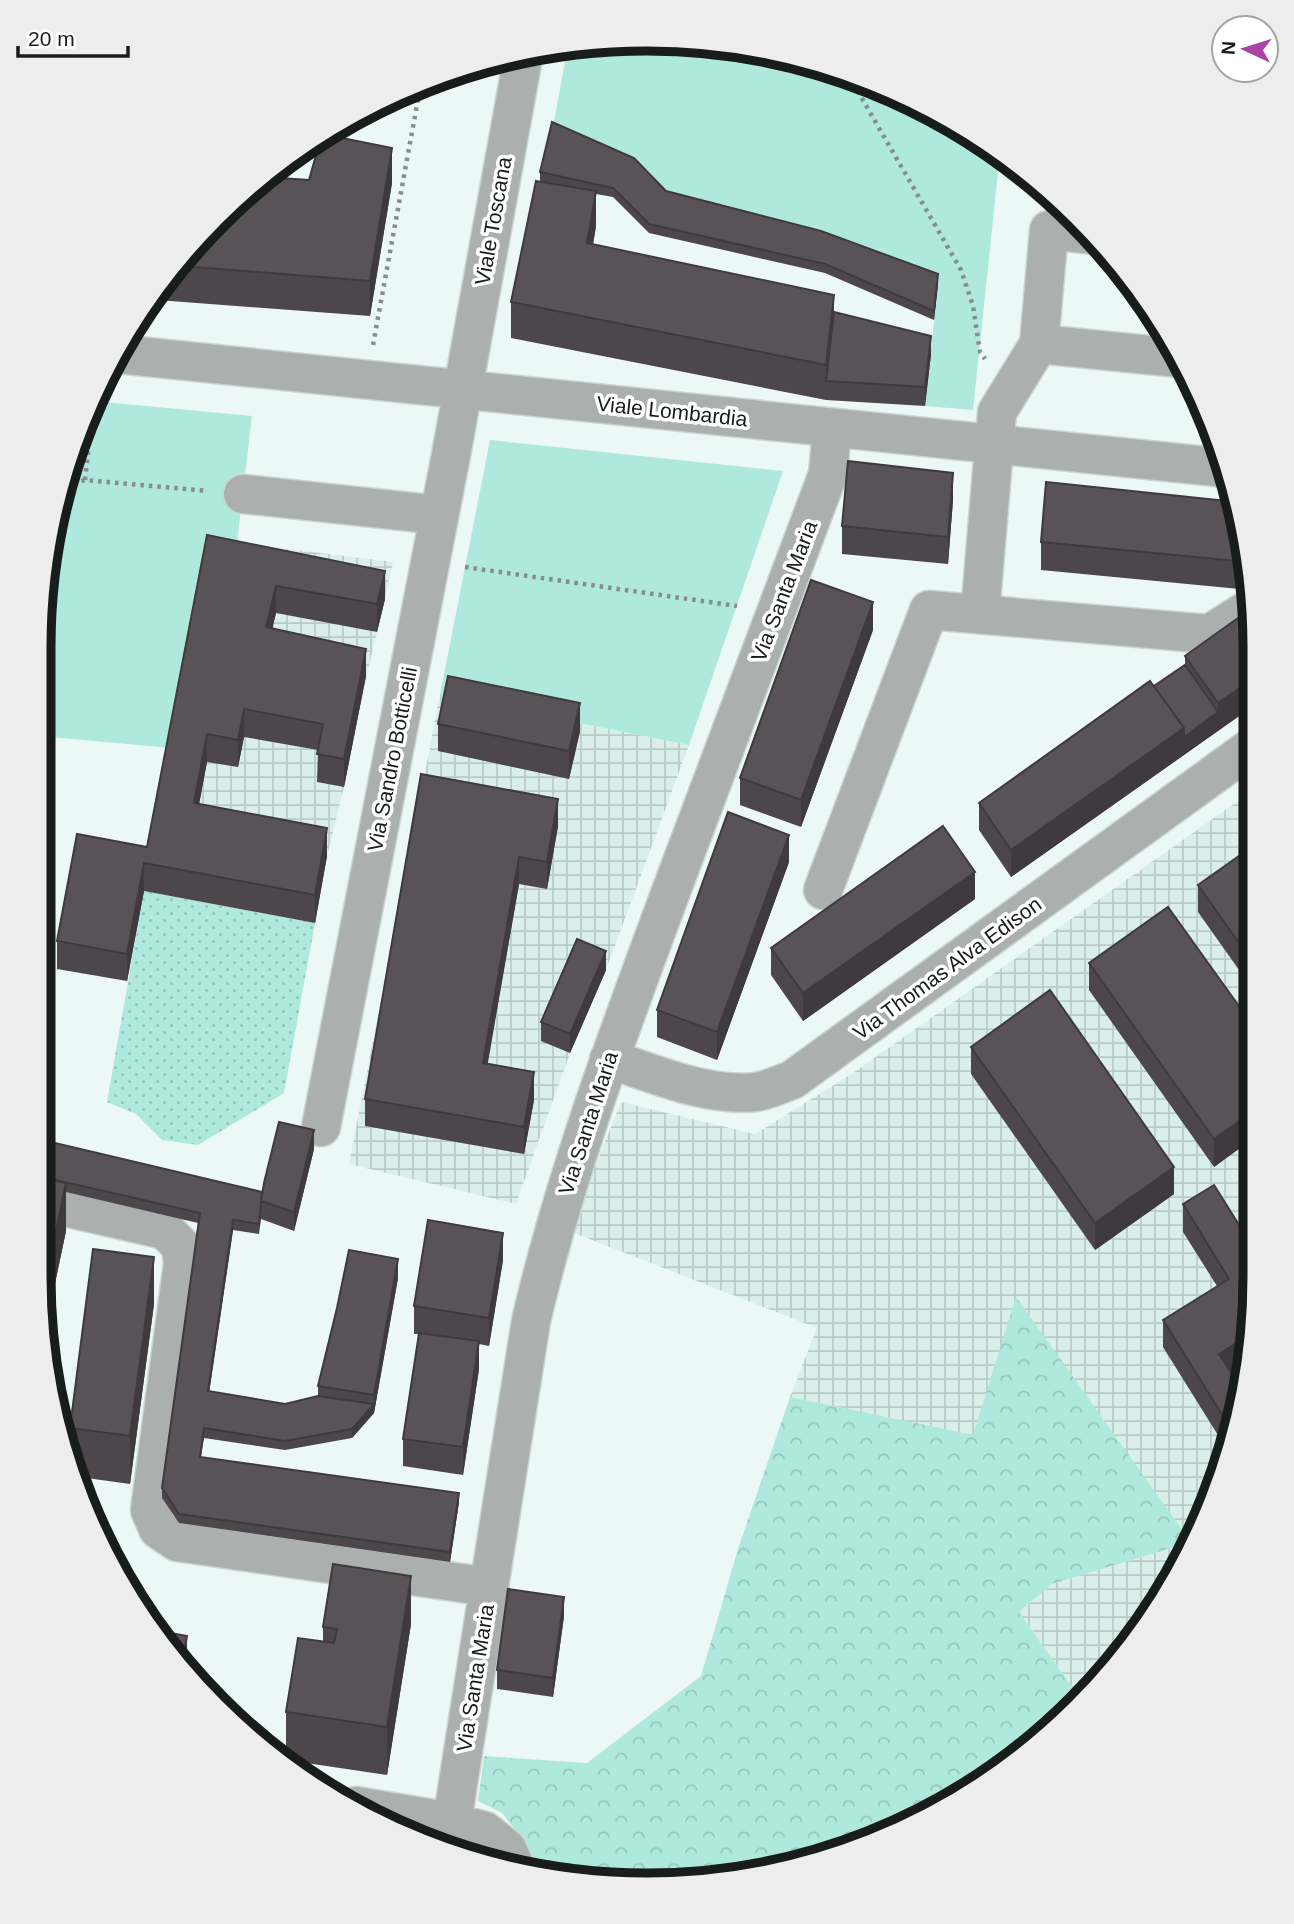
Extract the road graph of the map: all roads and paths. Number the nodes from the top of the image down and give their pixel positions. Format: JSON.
{"nodes":[{"id":1,"x":522,"y":64,"type":"edge"},
{"id":2,"x":856,"y":89,"type":"edge"},
{"id":3,"x":419,"y":96,"type":"edge"},
{"id":4,"x":1076,"y":233,"type":"edge"},
{"id":5,"x":1039,"y":344,"type":"junction"},
{"id":6,"x":128,"y":355,"type":"edge"},
{"id":7,"x":1167,"y":357,"type":"edge"},
{"id":8,"x":367,"y":380,"type":"junction"},
{"id":9,"x":462,"y":390,"type":"junction"},
{"id":10,"x":1011,"y":390,"type":"junction"},
{"id":11,"x":832,"y":428,"type":"junction"},
{"id":12,"x":90,"y":434,"type":"edge"},
{"id":13,"x":995,"y":444,"type":"junction"},
{"id":14,"x":1215,"y":467,"type":"edge"},
{"id":15,"x":85,"y":480,"type":"junction"},
{"id":16,"x":74,"y":483,"type":"edge"},
{"id":17,"x":243,"y":494,"type":"joint"},
{"id":18,"x":439,"y":515,"type":"junction"},
{"id":19,"x":430,"y":562,"type":"junction"},
{"id":20,"x":776,"y":612,"type":"junction"},
{"id":21,"x":1242,"y":613,"type":"edge"},
{"id":22,"x":980,"y":614,"type":"junction"},
{"id":23,"x":1243,"y":753,"type":"edge"},
{"id":24,"x":823,"y":890,"type":"dead end"},
{"id":25,"x":609,"y":1059,"type":"junction"},
{"id":26,"x":321,"y":1127,"type":"dead end"},
{"id":27,"x":51,"y":1204,"type":"edge"},
{"id":28,"x":489,"y":1587,"type":"junction"},
{"id":29,"x":400,"y":1820,"type":"edge"},
{"id":30,"x":450,"y":1835,"type":"edge"},
{"id":31,"x":511,"y":1857,"type":"edge"}],
"edges":[{"from":1,"to":9,"type":"street","name":"Viale Toscana"},
{"from":2,"to":10,"type":"path"},
{"from":3,"to":8,"type":"path"},
{"from":4,"to":5,"type":"street"},
{"from":5,"to":7,"type":"street"},
{"from":5,"to":10,"type":"street"},
{"from":6,"to":8,"type":"street","name":"Viale Lombardia"},
{"from":8,"to":9,"type":"street","name":"Viale Lombardia"},
{"from":9,"to":11,"type":"street","name":"Viale Lombardia"},
{"from":9,"to":18,"type":"street","name":"Via Sandro Botticelli"},
{"from":10,"to":13,"type":"street"},
{"from":11,"to":13,"type":"street","name":"Viale Lombardia"},
{"from":11,"to":20,"type":"street","name":"Via Santa Maria"},
{"from":12,"to":15,"type":"path"},
{"from":13,"to":14,"type":"street","name":"Viale Lombardia"},
{"from":13,"to":22,"type":"street"},
{"from":15,"to":16,"type":"path"},
{"from":15,"to":17,"type":"path"},
{"from":17,"to":18,"type":"street"},
{"from":18,"to":19,"type":"street","name":"Via Sandro Botticelli"},
{"from":19,"to":20,"type":"path"},
{"from":19,"to":26,"type":"street","name":"Via Sandro Botticelli"},
{"from":20,"to":25,"type":"street","name":"Via Santa Maria"},
{"from":21,"to":22,"type":"street"},
{"from":22,"to":24,"type":"street"},
{"from":23,"to":25,"type":"street","name":"Via Thomas Alva Edison"},
{"from":25,"to":28,"type":"street","name":"Via Santa Maria"},
{"from":27,"to":28,"type":"street"},
{"from":28,"to":30,"type":"street","name":"Via Santa Maria"},
{"from":29,"to":30,"type":"street"},
{"from":30,"to":31,"type":"street"}]}
